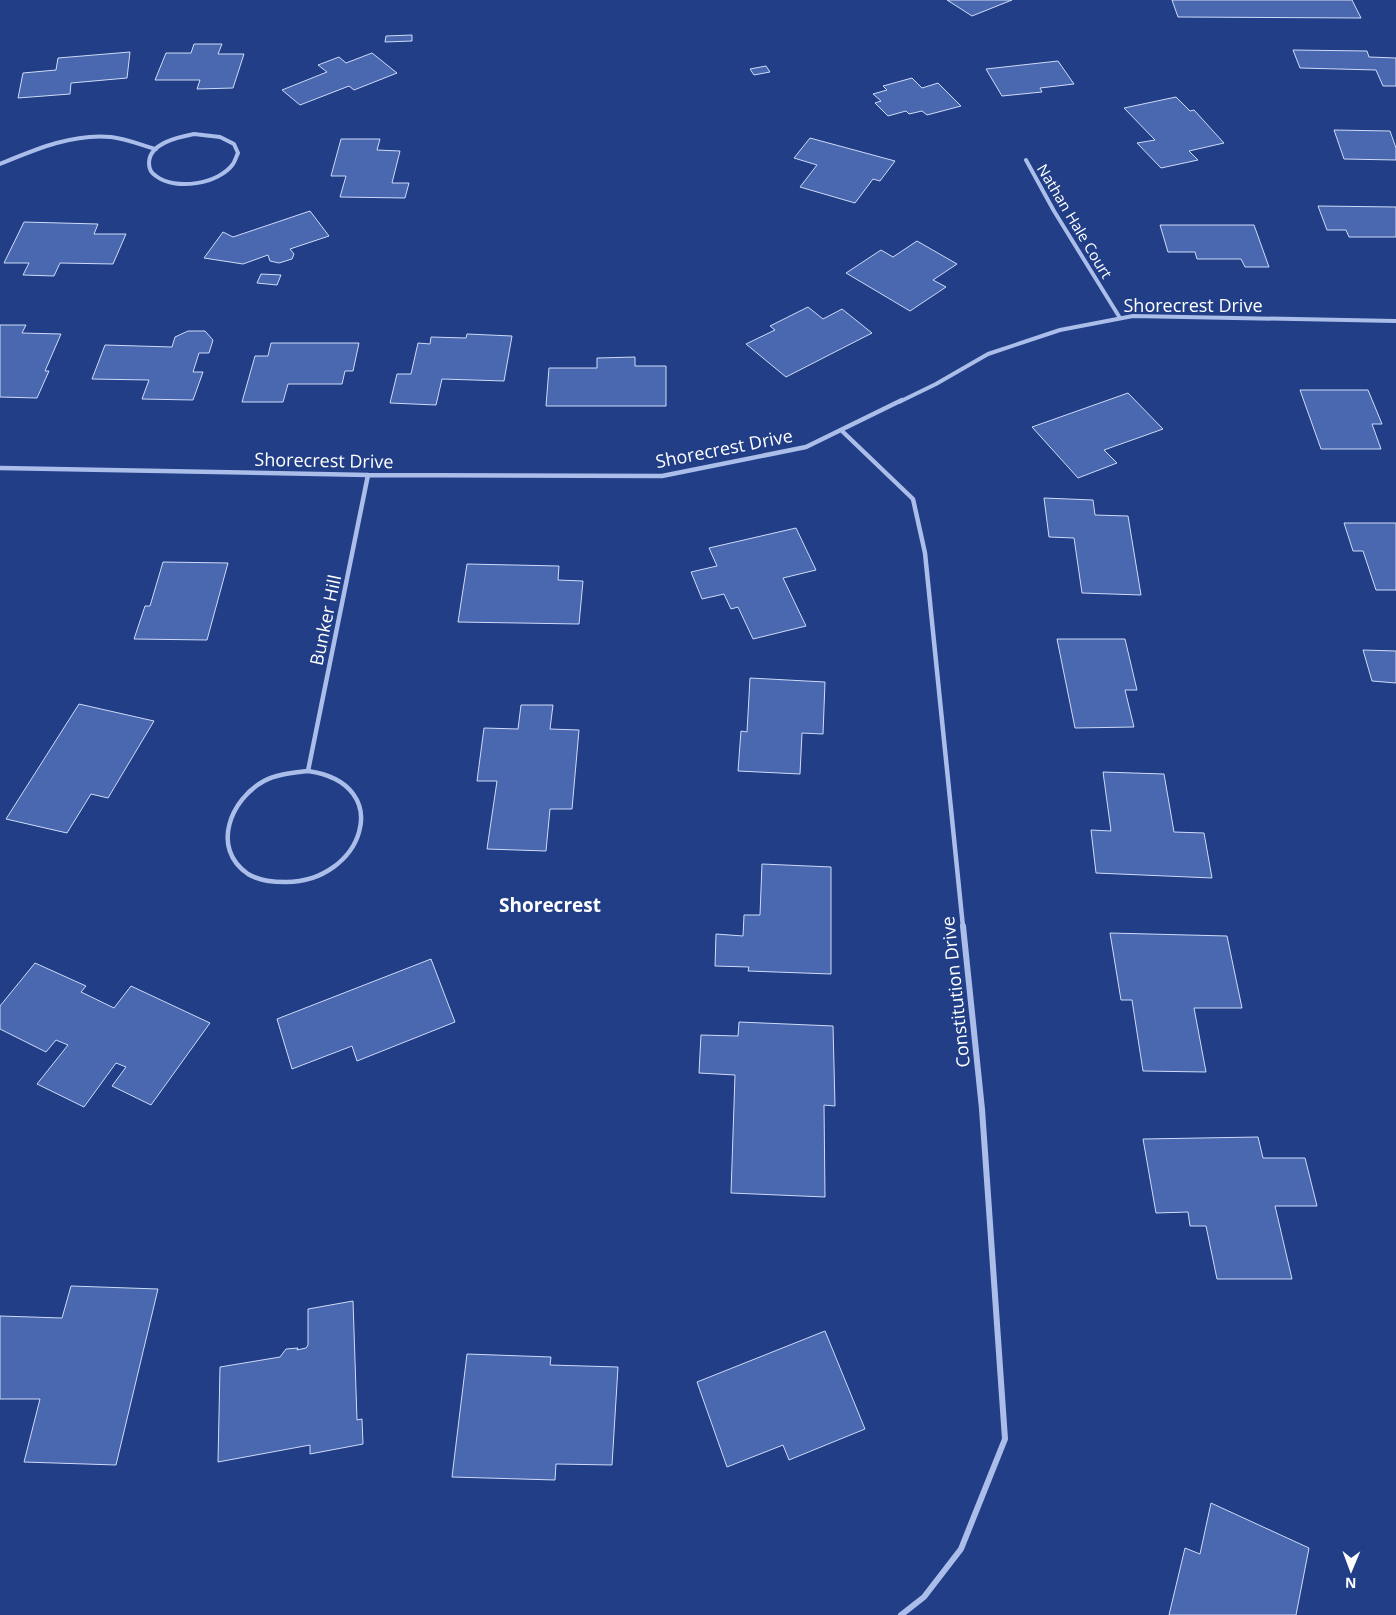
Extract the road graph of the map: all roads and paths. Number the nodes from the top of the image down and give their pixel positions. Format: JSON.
{"nodes":[{"id":1,"x":156,"y":150,"type":"junction"},
{"id":2,"x":1026,"y":160,"type":"dead end"},
{"id":3,"x":0,"y":164,"type":"edge"},
{"id":4,"x":1120,"y":318,"type":"junction"},
{"id":5,"x":1396,"y":321,"type":"edge"},
{"id":6,"x":841,"y":430,"type":"junction"},
{"id":7,"x":0,"y":468,"type":"edge"},
{"id":8,"x":368,"y":475,"type":"junction"},
{"id":9,"x":308,"y":771,"type":"junction"},
{"id":10,"x":901,"y":1615,"type":"edge"}],
"edges":[{"from":1,"to":1,"type":"street"},
{"from":1,"to":3,"type":"street"},
{"from":2,"to":4,"type":"street","name":"Nathan Hale Court"},
{"from":4,"to":5,"type":"street","name":"Shorecrest Drive"},
{"from":4,"to":6,"type":"street","name":"Shorecrest Drive"},
{"from":6,"to":8,"type":"street","name":"Shorecrest Drive"},
{"from":6,"to":10,"type":"street","name":"Constitution Drive"},
{"from":7,"to":8,"type":"street","name":"Shorecrest Drive"},
{"from":8,"to":9,"type":"street","name":"Bunker Hill"},
{"from":9,"to":9,"type":"street"}]}
